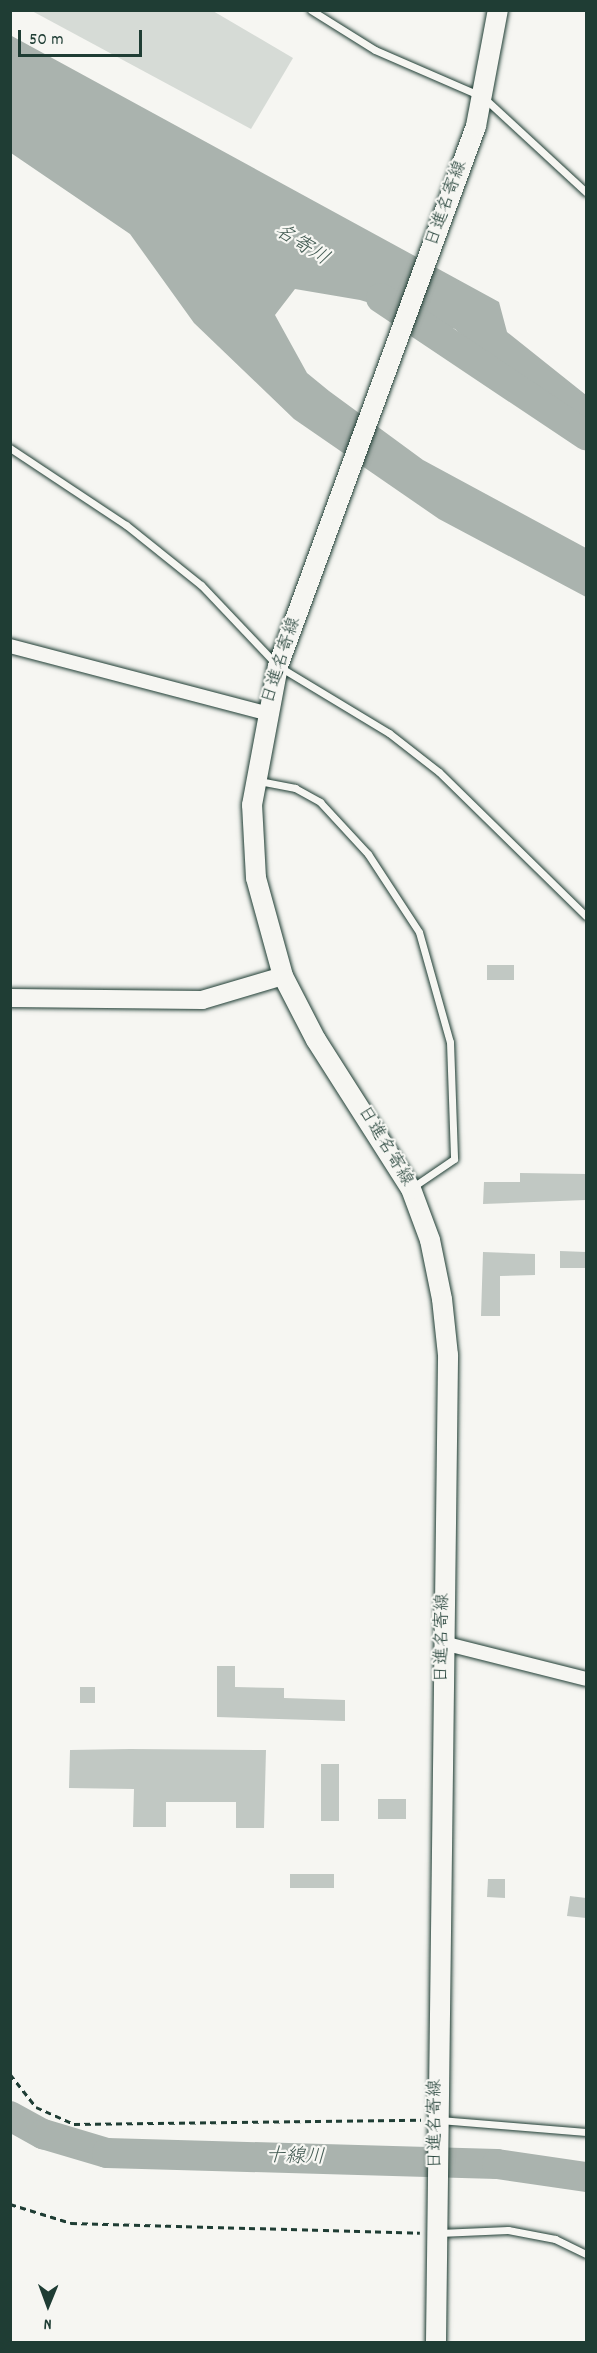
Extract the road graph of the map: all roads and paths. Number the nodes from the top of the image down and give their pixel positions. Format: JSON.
{"nodes":[{"id":1,"x":311,"y":10,"type":"edge"},
{"id":2,"x":498,"y":10,"type":"edge"},
{"id":3,"x":483,"y":97,"type":"junction"},
{"id":4,"x":586,"y":192,"type":"edge"},
{"id":5,"x":10,"y":448,"type":"edge"},
{"id":6,"x":10,"y":646,"type":"edge"},
{"id":7,"x":278,"y":666,"type":"junction"},
{"id":8,"x":266,"y":713,"type":"junction"},
{"id":9,"x":254,"y":780,"type":"junction"},
{"id":10,"x":586,"y":916,"type":"edge"},
{"id":11,"x":283,"y":976,"type":"junction"},
{"id":12,"x":10,"y":998,"type":"edge"},
{"id":13,"x":411,"y":1189,"type":"junction"},
{"id":14,"x":443,"y":1643,"type":"junction"},
{"id":15,"x":586,"y":1679,"type":"edge"},
{"id":16,"x":10,"y":2074,"type":"edge"},
{"id":17,"x":437,"y":2129,"type":"junction"},
{"id":18,"x":586,"y":2132,"type":"edge"},
{"id":19,"x":10,"y":2204,"type":"edge"},
{"id":20,"x":437,"y":2224,"type":"junction"},
{"id":21,"x":586,"y":2254,"type":"edge"},
{"id":22,"x":436,"y":2343,"type":"edge"}],
"edges":[{"from":1,"to":3,"type":"lane"},
{"from":2,"to":3,"type":"main road","name":"日進名寄線"},
{"from":3,"to":4,"type":"lane"},
{"from":3,"to":7,"type":"main road","name":"日進名寄線"},
{"from":5,"to":7,"type":"lane"},
{"from":6,"to":8,"type":"street"},
{"from":7,"to":8,"type":"main road","name":"日進名寄線"},
{"from":7,"to":10,"type":"lane"},
{"from":8,"to":9,"type":"main road","name":"日進名寄線"},
{"from":9,"to":11,"type":"main road","name":"日進名寄線"},
{"from":9,"to":13,"type":"lane"},
{"from":11,"to":12,"type":"street"},
{"from":11,"to":13,"type":"main road","name":"日進名寄線"},
{"from":13,"to":14,"type":"main road","name":"日進名寄線"},
{"from":14,"to":15,"type":"street"},
{"from":14,"to":17,"type":"main road","name":"日進名寄線"},
{"from":16,"to":17,"type":"path"},
{"from":17,"to":18,"type":"lane"},
{"from":17,"to":20,"type":"main road","name":"日進名寄線"},
{"from":19,"to":20,"type":"path"},
{"from":20,"to":21,"type":"lane"},
{"from":20,"to":22,"type":"main road","name":"日進名寄線"}]}
